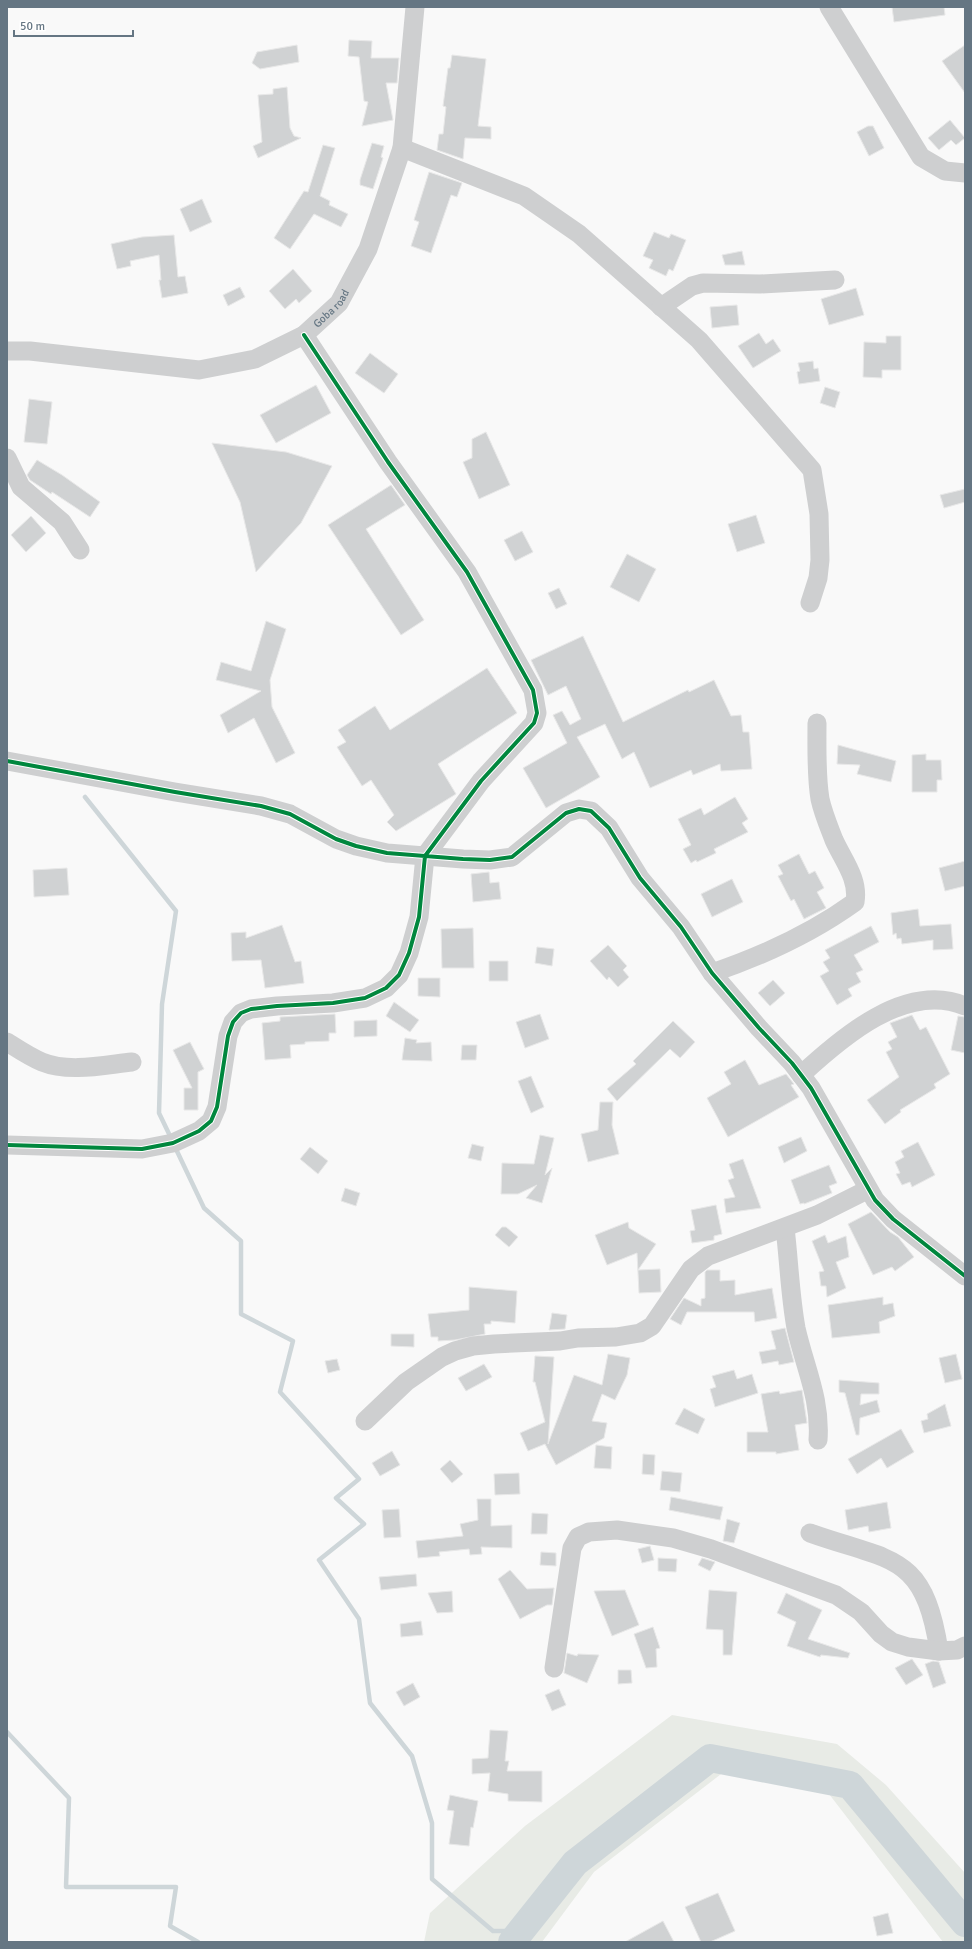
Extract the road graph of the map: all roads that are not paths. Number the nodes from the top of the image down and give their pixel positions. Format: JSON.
{"nodes":[{"id":1,"x":415,"y":7,"type":"edge"},
{"id":2,"x":829,"y":7,"type":"edge"},
{"id":3,"x":402,"y":148,"type":"junction"},
{"id":4,"x":965,"y":173,"type":"edge"},
{"id":5,"x":835,"y":280,"type":"dead end"},
{"id":6,"x":662,"y":307,"type":"junction"},
{"id":7,"x":304,"y":335,"type":"junction"},
{"id":8,"x":7,"y":351,"type":"edge"},
{"id":9,"x":7,"y":458,"type":"edge"},
{"id":10,"x":80,"y":550,"type":"dead end"},
{"id":11,"x":810,"y":603,"type":"dead end"},
{"id":12,"x":817,"y":723,"type":"dead end"},
{"id":13,"x":7,"y":761,"type":"edge"},
{"id":14,"x":425,"y":856,"type":"junction"},
{"id":15,"x":712,"y":974,"type":"junction"},
{"id":16,"x":965,"y":1006,"type":"edge"},
{"id":17,"x":7,"y":1042,"type":"edge"},
{"id":18,"x":132,"y":1062,"type":"dead end"},
{"id":19,"x":801,"y":1075,"type":"junction"},
{"id":20,"x":7,"y":1145,"type":"edge"},
{"id":21,"x":867,"y":1190,"type":"junction"},
{"id":22,"x":785,"y":1228,"type":"junction"},
{"id":23,"x":965,"y":1276,"type":"edge"},
{"id":24,"x":365,"y":1420,"type":"dead end"},
{"id":25,"x":818,"y":1440,"type":"dead end"},
{"id":26,"x":810,"y":1533,"type":"dead end"},
{"id":27,"x":965,"y":1646,"type":"edge"},
{"id":28,"x":939,"y":1651,"type":"junction"},
{"id":29,"x":554,"y":1668,"type":"dead end"}],
"edges":[{"from":1,"to":3,"type":"street","name":"Goba road"},
{"from":2,"to":4,"type":"street"},
{"from":3,"to":6,"type":"street"},
{"from":3,"to":7,"type":"street","name":"Goba road"},
{"from":5,"to":6,"type":"street"},
{"from":6,"to":11,"type":"street"},
{"from":7,"to":8,"type":"street","name":"Goba road"},
{"from":7,"to":14,"type":"street"},
{"from":9,"to":10,"type":"street"},
{"from":12,"to":15,"type":"street"},
{"from":13,"to":14,"type":"street"},
{"from":14,"to":15,"type":"street"},
{"from":14,"to":20,"type":"street"},
{"from":15,"to":19,"type":"street"},
{"from":16,"to":19,"type":"street"},
{"from":17,"to":18,"type":"street"},
{"from":19,"to":21,"type":"street"},
{"from":21,"to":22,"type":"street"},
{"from":21,"to":23,"type":"street"},
{"from":22,"to":24,"type":"street"},
{"from":22,"to":25,"type":"street"},
{"from":26,"to":28,"type":"street"},
{"from":27,"to":28,"type":"street"},
{"from":28,"to":29,"type":"street"}]}
